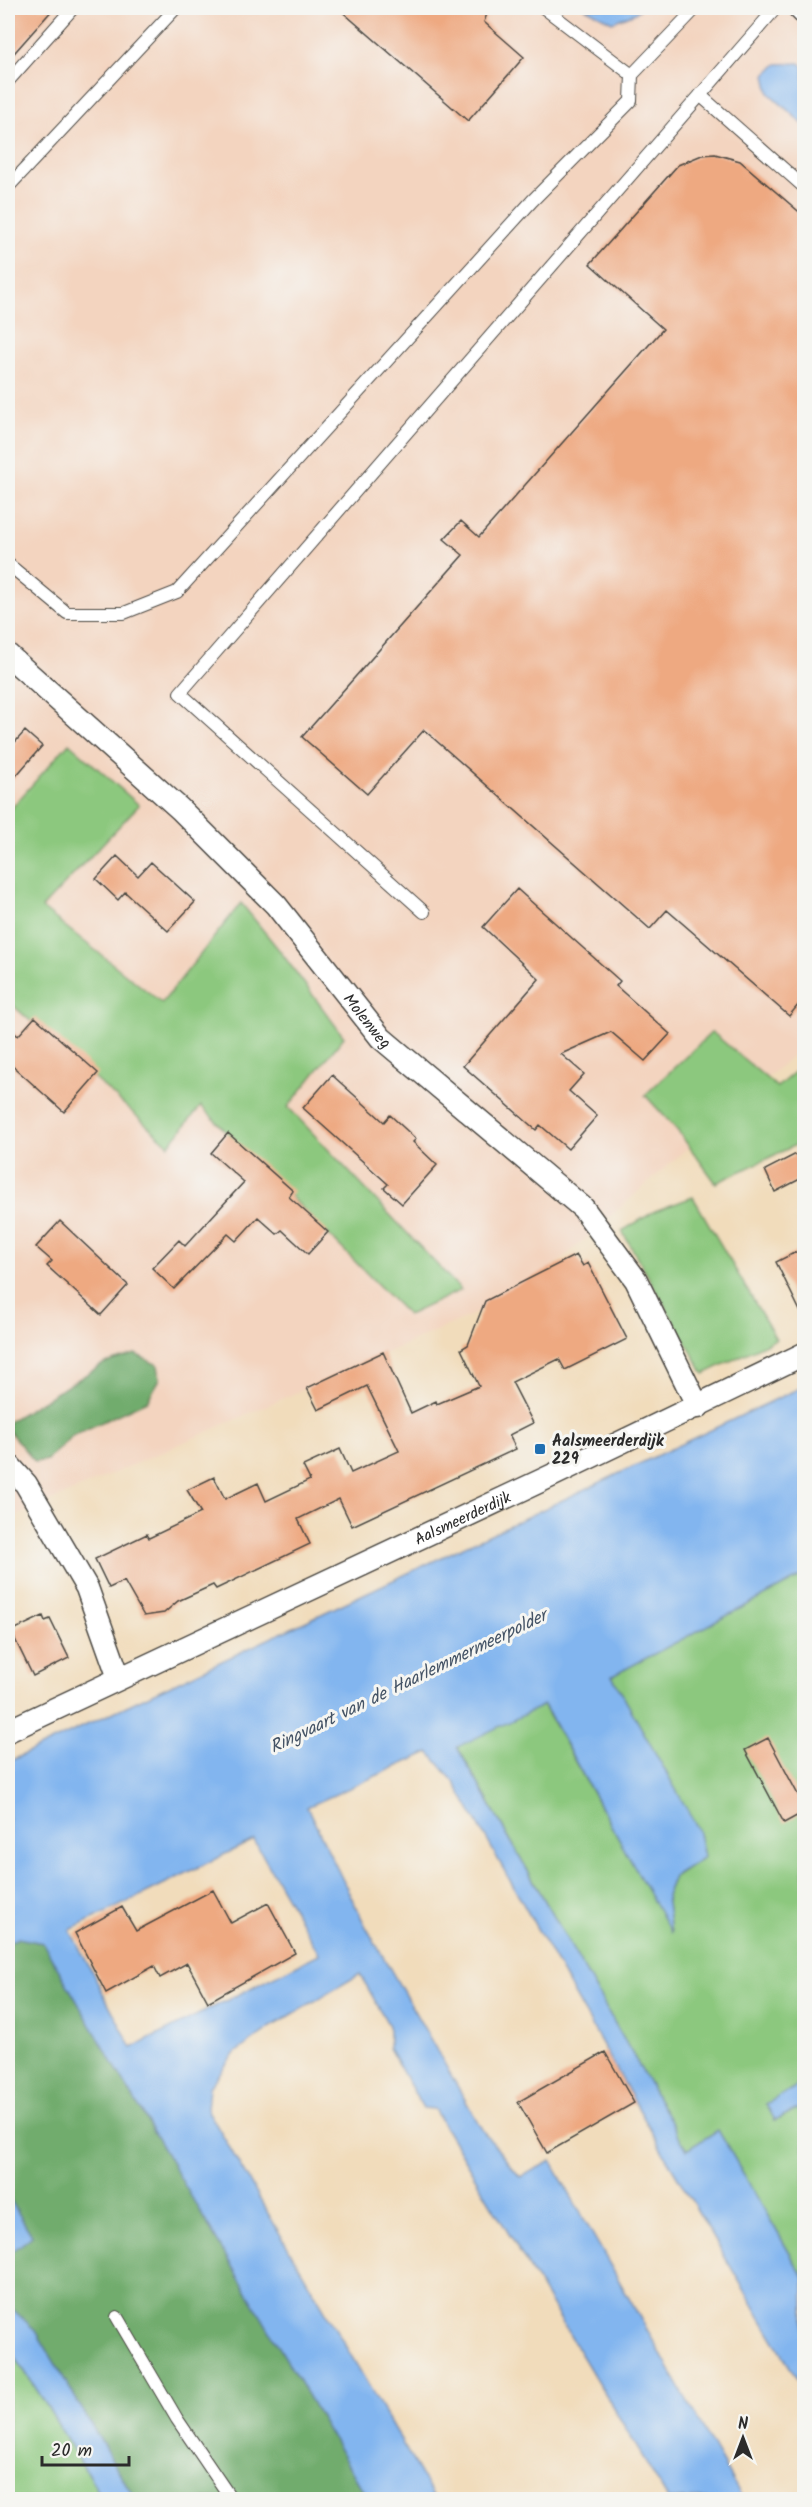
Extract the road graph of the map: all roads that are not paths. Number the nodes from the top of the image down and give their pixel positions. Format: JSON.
{"nodes":[{"id":1,"x":73,"y":8,"type":"edge"},
{"id":2,"x":176,"y":8,"type":"edge"},
{"id":3,"x":544,"y":8,"type":"edge"},
{"id":4,"x":696,"y":8,"type":"edge"},
{"id":5,"x":776,"y":8,"type":"edge"},
{"id":6,"x":799,"y":8,"type":"edge"},
{"id":7,"x":804,"y":13,"type":"edge"},
{"id":8,"x":632,"y":75,"type":"junction"},
{"id":9,"x":8,"y":81,"type":"edge"},
{"id":10,"x":700,"y":95,"type":"junction"},
{"id":11,"x":8,"y":187,"type":"edge"},
{"id":12,"x":804,"y":187,"type":"edge"},
{"id":13,"x":8,"y":564,"type":"edge"},
{"id":14,"x":8,"y":655,"type":"edge"},
{"id":15,"x":424,"y":912,"type":"dead end"},
{"id":16,"x":804,"y":1354,"type":"edge"},
{"id":17,"x":698,"y":1407,"type":"junction"},
{"id":18,"x":8,"y":1464,"type":"edge"},
{"id":19,"x":119,"y":1678,"type":"junction"},
{"id":20,"x":8,"y":1731,"type":"edge"},
{"id":21,"x":117,"y":2317,"type":"dead end"},
{"id":22,"x":232,"y":2499,"type":"edge"}],
"edges":[{"from":1,"to":9,"type":"lane"},
{"from":2,"to":11,"type":"lane"},
{"from":3,"to":8,"type":"lane"},
{"from":4,"to":8,"type":"lane"},
{"from":5,"to":10,"type":"lane"},
{"from":6,"to":7,"type":"street"},
{"from":8,"to":13,"type":"lane"},
{"from":10,"to":12,"type":"lane"},
{"from":10,"to":15,"type":"lane"},
{"from":14,"to":17,"type":"street","name":"Molenweg"},
{"from":16,"to":17,"type":"street","name":"Aalsmeerderdijk"},
{"from":17,"to":19,"type":"street","name":"Aalsmeerderdijk"},
{"from":18,"to":19,"type":"street"},
{"from":19,"to":20,"type":"street","name":"Aalsmeerderdijk"},
{"from":21,"to":22,"type":"lane"}]}
